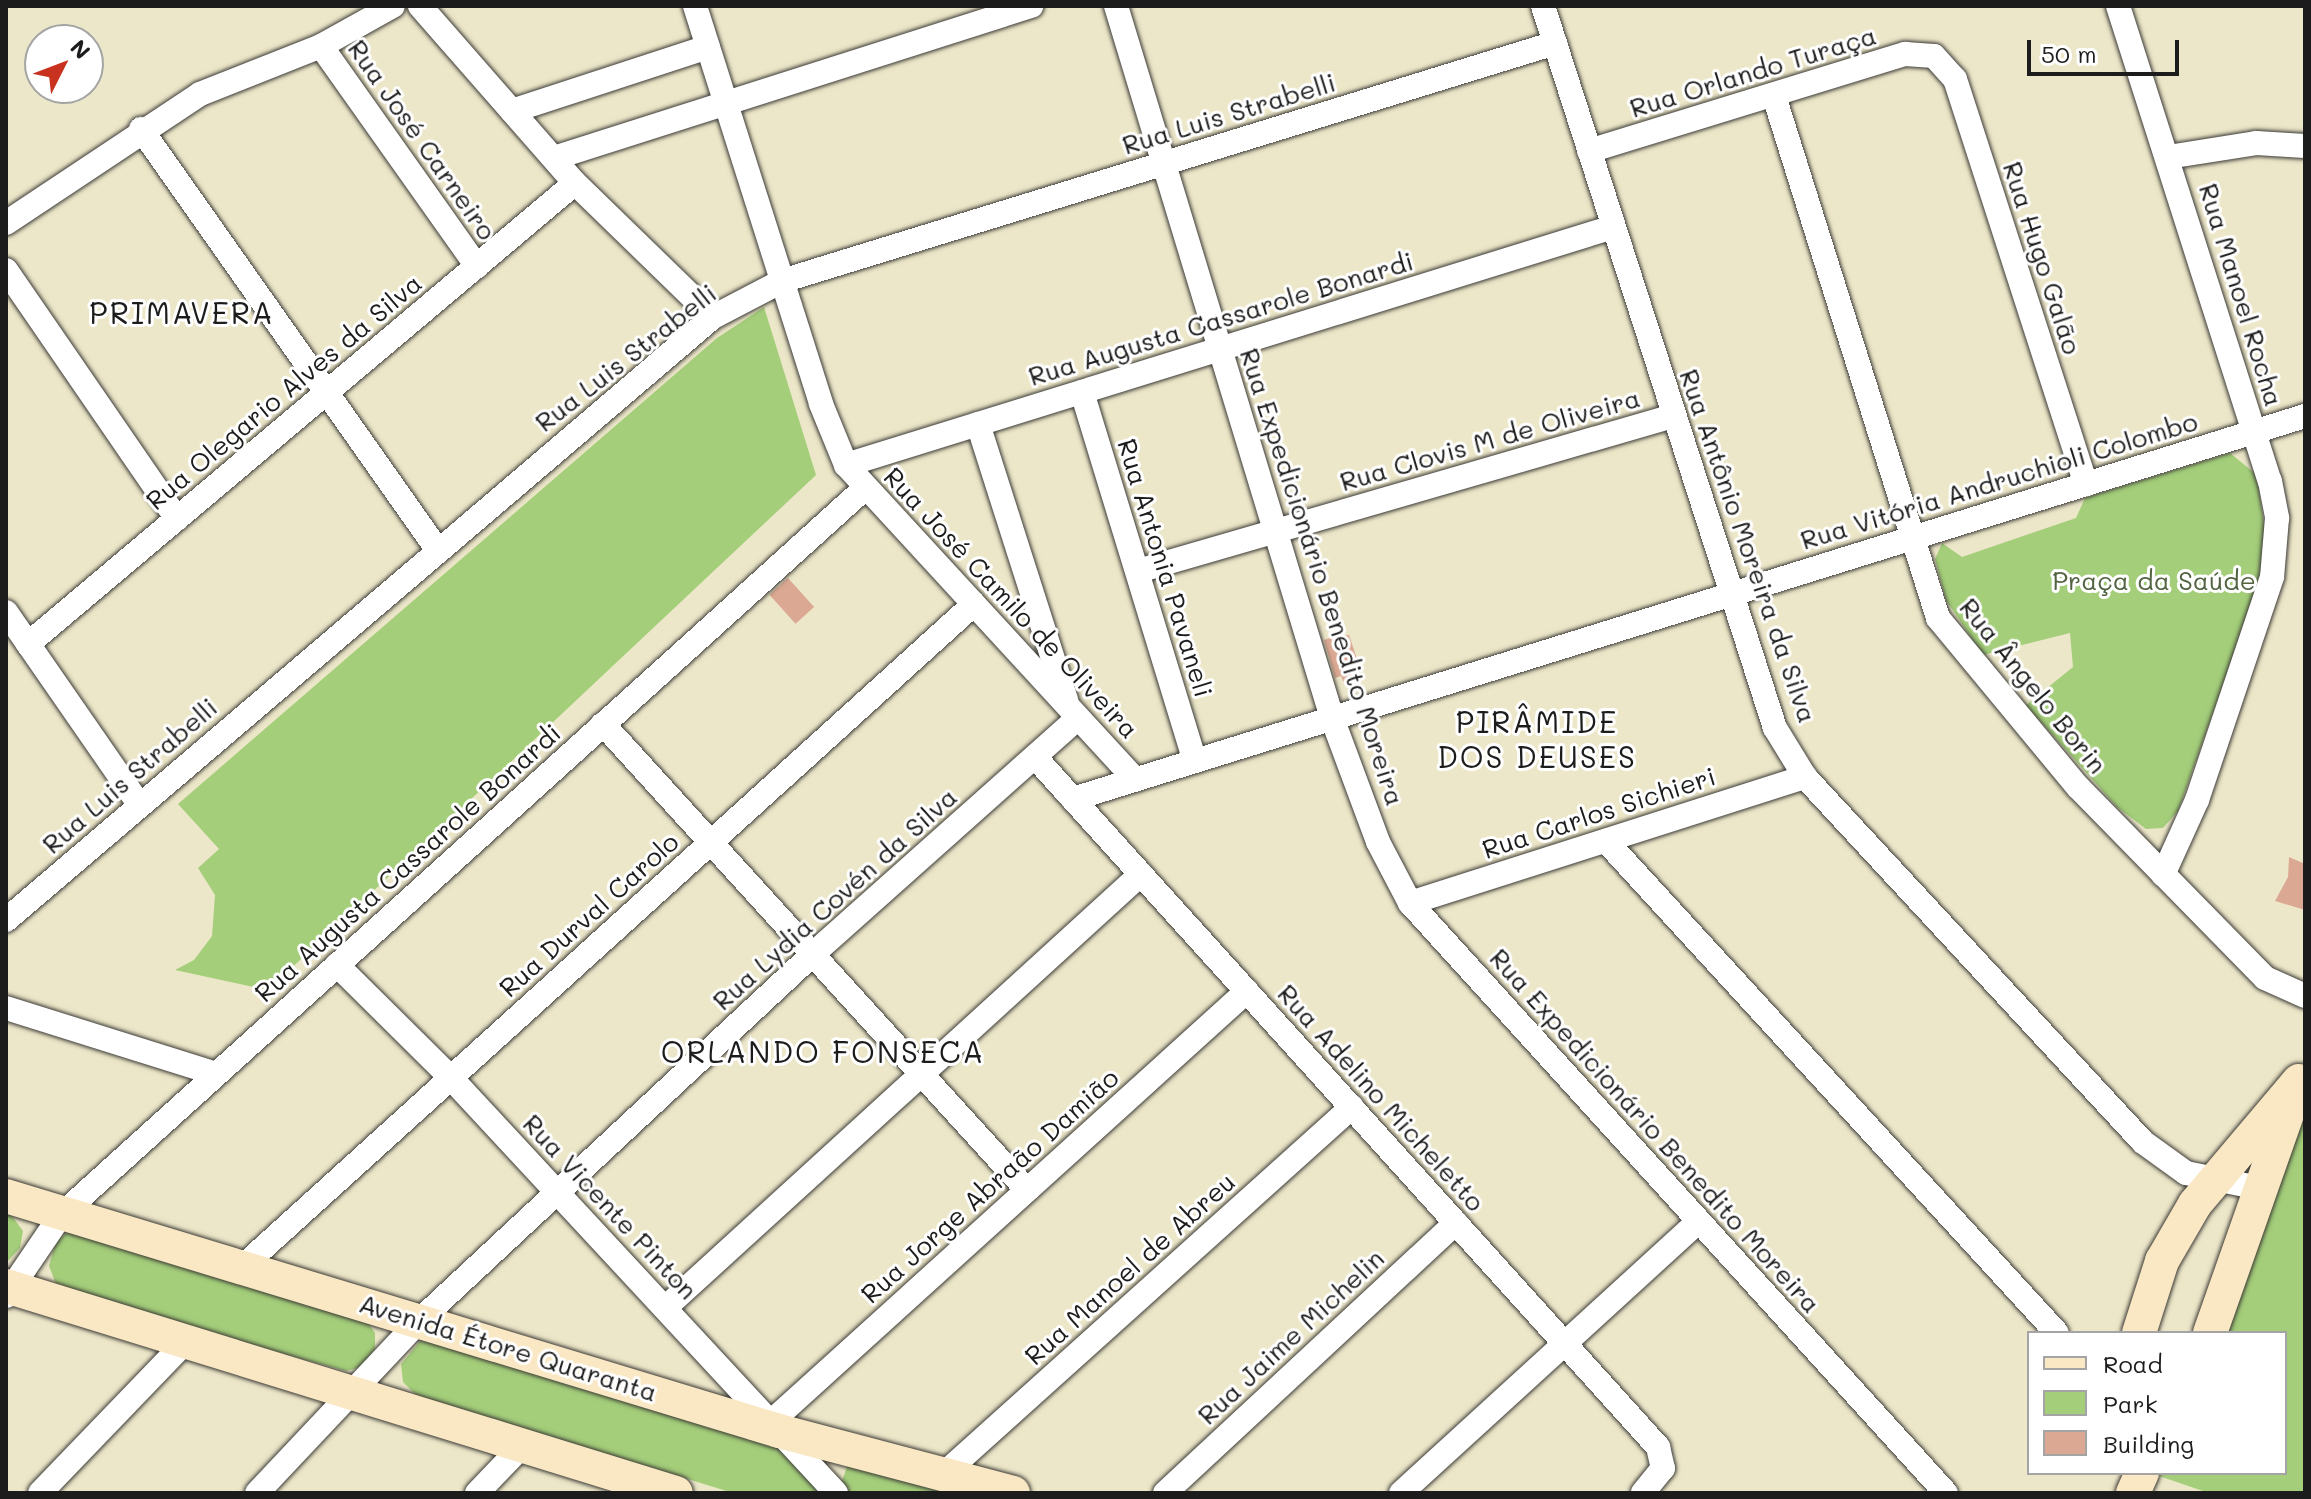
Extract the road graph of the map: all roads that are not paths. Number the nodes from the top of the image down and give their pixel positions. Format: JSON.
{"nodes":[{"id":1,"x":393,"y":6,"type":"edge"},
{"id":2,"x":420,"y":6,"type":"edge"},
{"id":3,"x":695,"y":6,"type":"edge"},
{"id":4,"x":1031,"y":6,"type":"edge"},
{"id":5,"x":1116,"y":6,"type":"edge"},
{"id":6,"x":1543,"y":6,"type":"edge"},
{"id":7,"x":2118,"y":6,"type":"edge"},
{"id":8,"x":1555,"y":43,"type":"junction"},
{"id":9,"x":321,"y":46,"type":"junction"},
{"id":10,"x":708,"y":47,"type":"junction"},
{"id":11,"x":1934,"y":56,"type":"joint"},
{"id":12,"x":1774,"y":96,"type":"junction"},
{"id":13,"x":726,"y":103,"type":"junction"},
{"id":14,"x":512,"y":111,"type":"junction"},
{"id":15,"x":141,"y":129,"type":"junction"},
{"id":16,"x":2305,"y":146,"type":"edge"},
{"id":17,"x":1589,"y":151,"type":"junction"},
{"id":18,"x":2168,"y":157,"type":"junction"},
{"id":19,"x":554,"y":158,"type":"junction"},
{"id":20,"x":1164,"y":164,"type":"junction"},
{"id":21,"x":575,"y":183,"type":"junction"},
{"id":22,"x":6,"y":223,"type":"edge"},
{"id":23,"x":1613,"y":227,"type":"junction"},
{"id":24,"x":477,"y":266,"type":"junction"},
{"id":25,"x":6,"y":270,"type":"edge"},
{"id":26,"x":782,"y":281,"type":"junction"},
{"id":27,"x":713,"y":317,"type":"junction"},
{"id":28,"x":1220,"y":349,"type":"junction"},
{"id":29,"x":327,"y":392,"type":"junction"},
{"id":30,"x":1082,"y":392,"type":"junction"},
{"id":31,"x":1673,"y":416,"type":"junction"},
{"id":32,"x":2305,"y":416,"type":"edge"},
{"id":33,"x":978,"y":424,"type":"junction"},
{"id":34,"x":2254,"y":432,"type":"junction"},
{"id":35,"x":846,"y":465,"type":"junction"},
{"id":36,"x":2086,"y":484,"type":"junction"},
{"id":37,"x":866,"y":487,"type":"junction"},
{"id":38,"x":177,"y":519,"type":"junction"},
{"id":39,"x":1275,"y":531,"type":"junction"},
{"id":40,"x":1912,"y":538,"type":"junction"},
{"id":41,"x":437,"y":549,"type":"junction"},
{"id":42,"x":1138,"y":571,"type":"junction"},
{"id":43,"x":1730,"y":594,"type":"junction"},
{"id":44,"x":974,"y":604,"type":"junction"},
{"id":45,"x":6,"y":612,"type":"edge"},
{"id":46,"x":28,"y":644,"type":"junction"},
{"id":47,"x":1073,"y":712,"type":"junction"},
{"id":48,"x":1332,"y":718,"type":"junction"},
{"id":49,"x":603,"y":724,"type":"junction"},
{"id":50,"x":1035,"y":757,"type":"junction"},
{"id":51,"x":1195,"y":761,"type":"junction"},
{"id":52,"x":1805,"y":777,"type":"junction"},
{"id":53,"x":1135,"y":779,"type":"junction"},
{"id":54,"x":1073,"y":799,"type":"junction"},
{"id":55,"x":139,"y":804,"type":"junction"},
{"id":56,"x":1606,"y":841,"type":"junction"},
{"id":57,"x":711,"y":842,"type":"junction"},
{"id":58,"x":1141,"y":874,"type":"junction"},
{"id":59,"x":2163,"y":875,"type":"junction"},
{"id":60,"x":1410,"y":903,"type":"junction"},
{"id":61,"x":6,"y":920,"type":"edge"},
{"id":62,"x":813,"y":954,"type":"junction"},
{"id":63,"x":337,"y":965,"type":"junction"},
{"id":64,"x":1247,"y":991,"type":"junction"},
{"id":65,"x":2305,"y":996,"type":"edge"},
{"id":66,"x":6,"y":1008,"type":"edge"},
{"id":67,"x":2302,"y":1073,"type":"edge"},
{"id":68,"x":216,"y":1074,"type":"junction"},
{"id":69,"x":922,"y":1074,"type":"junction"},
{"id":70,"x":451,"y":1078,"type":"junction"},
{"id":71,"x":1352,"y":1107,"type":"junction"},
{"id":72,"x":2214,"y":1182,"type":"junction"},
{"id":73,"x":2260,"y":1188,"type":"junction"},
{"id":74,"x":1027,"y":1190,"type":"junction"},
{"id":75,"x":557,"y":1192,"type":"junction"},
{"id":76,"x":6,"y":1196,"type":"edge"},
{"id":77,"x":61,"y":1215,"type":"junction"},
{"id":78,"x":1699,"y":1221,"type":"junction"},
{"id":79,"x":1456,"y":1223,"type":"junction"},
{"id":80,"x":241,"y":1268,"type":"junction"},
{"id":81,"x":8,"y":1291,"type":"edge"},
{"id":82,"x":665,"y":1308,"type":"junction"},
{"id":83,"x":420,"y":1320,"type":"junction"},
{"id":84,"x":2055,"y":1331,"type":"edge"},
{"id":85,"x":2140,"y":1331,"type":"edge"},
{"id":86,"x":2211,"y":1331,"type":"edge"},
{"id":87,"x":187,"y":1340,"type":"junction"},
{"id":88,"x":1565,"y":1343,"type":"junction"},
{"id":89,"x":356,"y":1392,"type":"junction"},
{"id":90,"x":775,"y":1427,"type":"junction"},
{"id":91,"x":523,"y":1445,"type":"junction"},
{"id":92,"x":946,"y":1472,"type":"junction"},
{"id":93,"x":1648,"y":1488,"type":"edge"},
{"id":94,"x":40,"y":1493,"type":"edge"},
{"id":95,"x":257,"y":1493,"type":"edge"},
{"id":96,"x":477,"y":1493,"type":"edge"},
{"id":97,"x":676,"y":1493,"type":"edge"},
{"id":98,"x":836,"y":1493,"type":"edge"},
{"id":99,"x":1013,"y":1493,"type":"edge"},
{"id":100,"x":1165,"y":1493,"type":"edge"},
{"id":101,"x":1401,"y":1493,"type":"edge"},
{"id":102,"x":1946,"y":1493,"type":"edge"}],
"edges":[{"from":1,"to":9,"type":"street"},
{"from":2,"to":14,"type":"street"},
{"from":3,"to":10,"type":"street"},
{"from":4,"to":13,"type":"street"},
{"from":5,"to":20,"type":"street","name":"Rua Expedicionário Benedito Moreira"},
{"from":6,"to":8,"type":"street","name":"Rua Antônio Moreira da Silva"},
{"from":7,"to":18,"type":"street","name":"Rua Manoel Rocha"},
{"from":8,"to":17,"type":"street","name":"Rua Antônio Moreira da Silva"},
{"from":8,"to":20,"type":"street","name":"Rua Luis Strabelli"},
{"from":9,"to":15,"type":"street"},
{"from":9,"to":24,"type":"street","name":"Rua José Carneiro"},
{"from":10,"to":13,"type":"street"},
{"from":10,"to":14,"type":"street"},
{"from":11,"to":12,"type":"street","name":"Rua Orlando Turaça"},
{"from":11,"to":36,"type":"street","name":"Rua Hugo Galão"},
{"from":12,"to":17,"type":"street","name":"Rua Orlando Turaça"},
{"from":12,"to":40,"type":"street","name":"Rua Ângelo Borin"},
{"from":13,"to":19,"type":"street"},
{"from":13,"to":26,"type":"street"},
{"from":14,"to":19,"type":"street"},
{"from":15,"to":22,"type":"street"},
{"from":15,"to":29,"type":"street"},
{"from":16,"to":18,"type":"street"},
{"from":17,"to":23,"type":"street","name":"Rua Antônio Moreira da Silva"},
{"from":18,"to":34,"type":"street","name":"Rua Manoel Rocha"},
{"from":19,"to":21,"type":"street"},
{"from":20,"to":26,"type":"street","name":"Rua Luis Strabelli"},
{"from":20,"to":28,"type":"street","name":"Rua Expedicionário Benedito Moreira"},
{"from":21,"to":24,"type":"street","name":"Rua Olegario Alves da Silva"},
{"from":21,"to":27,"type":"street"},
{"from":23,"to":28,"type":"street","name":"Rua Augusta Cassarole Bonardi"},
{"from":23,"to":31,"type":"street","name":"Rua Antônio Moreira da Silva"},
{"from":24,"to":29,"type":"street","name":"Rua Olegario Alves da Silva"},
{"from":25,"to":38,"type":"street"},
{"from":26,"to":27,"type":"street","name":"Rua Luis Strabelli"},
{"from":26,"to":35,"type":"street"},
{"from":27,"to":41,"type":"street","name":"Rua Luis Strabelli"},
{"from":28,"to":30,"type":"street","name":"Rua Augusta Cassarole Bonardi"},
{"from":28,"to":39,"type":"street","name":"Rua Expedicionário Benedito Moreira"},
{"from":29,"to":38,"type":"street","name":"Rua Olegario Alves da Silva"},
{"from":29,"to":41,"type":"street"},
{"from":30,"to":33,"type":"street","name":"Rua Augusta Cassarole Bonardi"},
{"from":30,"to":42,"type":"street","name":"Rua Antonia Pavaneli"},
{"from":31,"to":39,"type":"street","name":"Rua Clovis M de Oliveira"},
{"from":31,"to":43,"type":"street","name":"Rua Antônio Moreira da Silva"},
{"from":32,"to":34,"type":"street","name":"Rua Vitória Andruchioli Colombo"},
{"from":33,"to":35,"type":"street","name":"Rua Augusta Cassarole Bonardi"},
{"from":33,"to":47,"type":"street"},
{"from":34,"to":36,"type":"street","name":"Rua Vitória Andruchioli Colombo"},
{"from":34,"to":59,"type":"street","name":"Rua Manoel Rocha"},
{"from":35,"to":37,"type":"street","name":"Rua José Camilo de Oliveira"},
{"from":36,"to":40,"type":"street","name":"Rua Vitória Andruchioli Colombo"},
{"from":37,"to":44,"type":"street","name":"Rua José Camilo de Oliveira"},
{"from":37,"to":49,"type":"street","name":"Rua Augusta Cassarole Bonardi"},
{"from":38,"to":46,"type":"street","name":"Rua Olegario Alves da Silva"},
{"from":39,"to":42,"type":"street","name":"Rua Clovis M de Oliveira"},
{"from":39,"to":48,"type":"street","name":"Rua Expedicionário Benedito Moreira"},
{"from":40,"to":43,"type":"street","name":"Rua Vitória Andruchioli Colombo"},
{"from":40,"to":59,"type":"street","name":"Rua Ângelo Borin"},
{"from":41,"to":55,"type":"street","name":"Rua Luis Strabelli"},
{"from":42,"to":51,"type":"street","name":"Rua Antonia Pavaneli"},
{"from":43,"to":48,"type":"street","name":"Rua Vitória Andruchioli Colombo"},
{"from":43,"to":52,"type":"street","name":"Rua Antônio Moreira da Silva"},
{"from":44,"to":47,"type":"street","name":"Rua José Camilo de Oliveira"},
{"from":44,"to":57,"type":"street","name":"Rua Durval Carolo"},
{"from":45,"to":46,"type":"street"},
{"from":46,"to":55,"type":"street"},
{"from":47,"to":50,"type":"street","name":"Rua Lydia Covén da Silva"},
{"from":47,"to":53,"type":"street","name":"Rua José Camilo de Oliveira"},
{"from":48,"to":51,"type":"street","name":"Rua Vitória Andruchioli Colombo"},
{"from":48,"to":60,"type":"street","name":"Rua Expedicionário Benedito Moreira"},
{"from":49,"to":57,"type":"street"},
{"from":49,"to":63,"type":"street","name":"Rua Augusta Cassarole Bonardi"},
{"from":50,"to":54,"type":"street","name":"Rua Adelino Micheletto"},
{"from":50,"to":62,"type":"street","name":"Rua Lydia Covén da Silva"},
{"from":51,"to":53,"type":"street","name":"Rua Vitória Andruchioli Colombo"},
{"from":52,"to":56,"type":"street","name":"Rua Carlos Sichieri"},
{"from":52,"to":72,"type":"street","name":"Rua Antônio Moreira da Silva"},
{"from":53,"to":54,"type":"street","name":"Rua Vitória Andruchioli Colombo"},
{"from":54,"to":58,"type":"street","name":"Rua Adelino Micheletto"},
{"from":55,"to":61,"type":"street","name":"Rua Luis Strabelli"},
{"from":56,"to":60,"type":"street","name":"Rua Carlos Sichieri"},
{"from":56,"to":84,"type":"street"},
{"from":57,"to":62,"type":"street"},
{"from":57,"to":70,"type":"street","name":"Rua Durval Carolo"},
{"from":58,"to":64,"type":"street","name":"Rua Adelino Micheletto"},
{"from":58,"to":69,"type":"street"},
{"from":59,"to":65,"type":"street","name":"Rua Ângelo Borin"},
{"from":60,"to":78,"type":"street","name":"Rua Expedicionário Benedito Moreira"},
{"from":62,"to":69,"type":"street"},
{"from":62,"to":75,"type":"street","name":"Rua Lydia Covén da Silva"},
{"from":63,"to":68,"type":"street","name":"Rua Augusta Cassarole Bonardi"},
{"from":63,"to":70,"type":"street","name":"Rua Vicente Pinton"},
{"from":64,"to":71,"type":"street","name":"Rua Adelino Micheletto"},
{"from":64,"to":74,"type":"street","name":"Rua Jorge Abraão Damião"},
{"from":66,"to":68,"type":"street"},
{"from":67,"to":72,"type":"street"},
{"from":67,"to":73,"type":"street"},
{"from":68,"to":77,"type":"street","name":"Rua Augusta Cassarole Bonardi"},
{"from":69,"to":74,"type":"street"},
{"from":69,"to":82,"type":"street"},
{"from":70,"to":75,"type":"street","name":"Rua Vicente Pinton"},
{"from":70,"to":80,"type":"street","name":"Rua Durval Carolo"},
{"from":71,"to":79,"type":"street","name":"Rua Adelino Micheletto"},
{"from":71,"to":92,"type":"street","name":"Rua Manoel de Abreu"},
{"from":72,"to":73,"type":"street","name":"Rua Antônio Moreira da Silva"},
{"from":72,"to":85,"type":"street"},
{"from":73,"to":86,"type":"street"},
{"from":74,"to":90,"type":"street","name":"Rua Jorge Abraão Damião"},
{"from":75,"to":82,"type":"street","name":"Rua Vicente Pinton"},
{"from":75,"to":83,"type":"street","name":"Rua Lydia Covén da Silva"},
{"from":76,"to":77,"type":"street","name":"Avenida Étore Quaranta"},
{"from":77,"to":80,"type":"street","name":"Avenida Étore Quaranta"},
{"from":77,"to":81,"type":"street","name":"Rua Augusta Cassarole Bonardi"},
{"from":78,"to":88,"type":"street"},
{"from":78,"to":102,"type":"street","name":"Rua Expedicionário Benedito Moreira"},
{"from":79,"to":88,"type":"street","name":"Rua Adelino Micheletto"},
{"from":79,"to":100,"type":"street","name":"Rua Jaime Michelin"},
{"from":80,"to":83,"type":"street","name":"Avenida Étore Quaranta"},
{"from":81,"to":87,"type":"street"},
{"from":82,"to":90,"type":"street","name":"Rua Vicente Pinton"},
{"from":83,"to":89,"type":"street","name":"Rua Lydia Covén da Silva"},
{"from":83,"to":90,"type":"street","name":"Avenida Étore Quaranta"},
{"from":87,"to":89,"type":"street"},
{"from":87,"to":94,"type":"street"},
{"from":88,"to":93,"type":"street","name":"Rua Adelino Micheletto"},
{"from":88,"to":101,"type":"street"},
{"from":89,"to":91,"type":"street"},
{"from":89,"to":95,"type":"street","name":"Rua Lydia Covén da Silva"},
{"from":90,"to":92,"type":"street","name":"Avenida Étore Quaranta"},
{"from":90,"to":98,"type":"street","name":"Rua Vicente Pinton"},
{"from":91,"to":96,"type":"street"},
{"from":91,"to":97,"type":"street"},
{"from":92,"to":99,"type":"street","name":"Avenida Étore Quaranta"}]}
